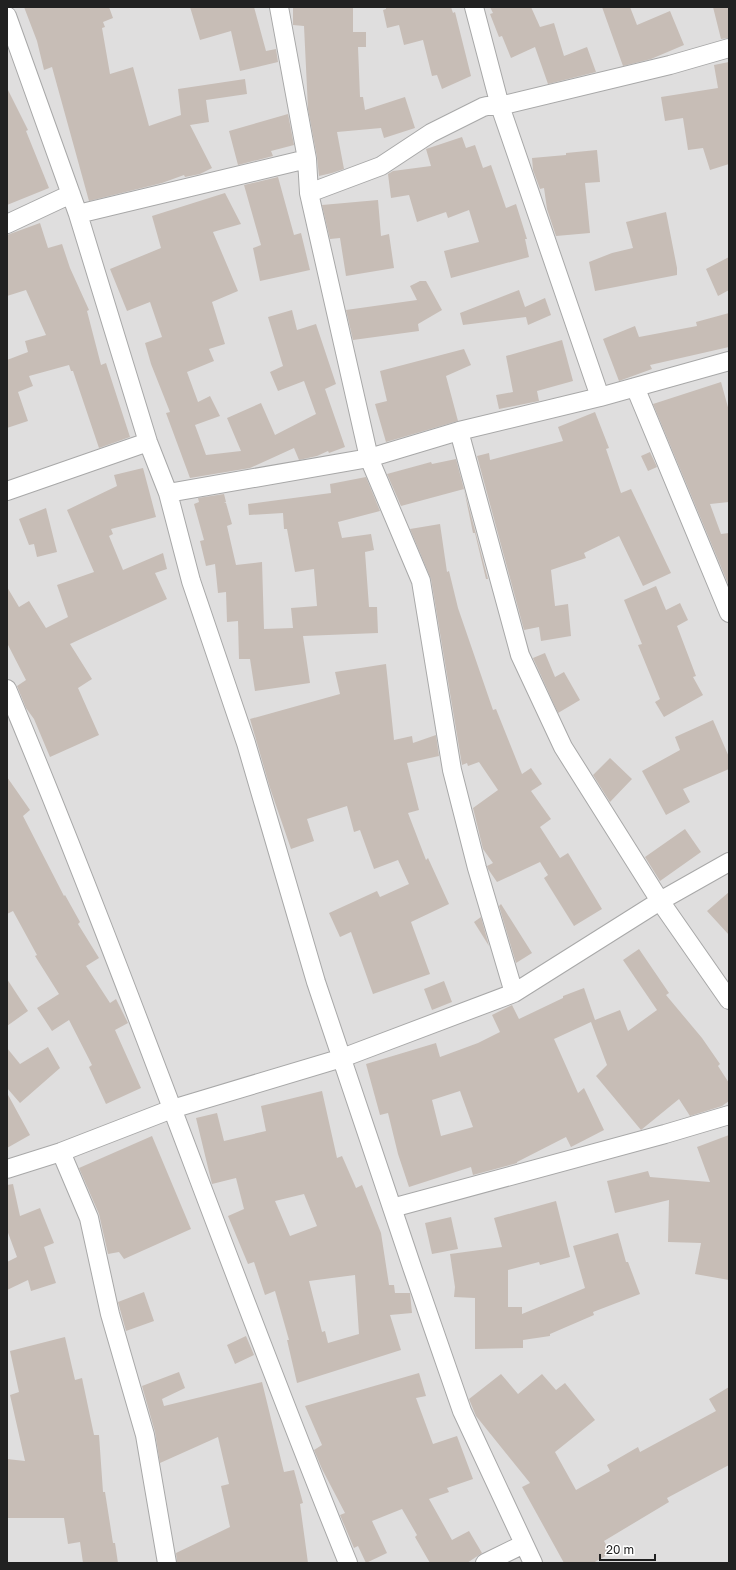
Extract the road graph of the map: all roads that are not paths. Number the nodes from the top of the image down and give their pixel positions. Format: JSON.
{"nodes":[{"id":1,"x":279,"y":7,"type":"edge"},
{"id":2,"x":474,"y":7,"type":"edge"},
{"id":3,"x":7,"y":16,"type":"edge"},
{"id":4,"x":729,"y":48,"type":"edge"},
{"id":5,"x":500,"y":106,"type":"junction"},
{"id":6,"x":307,"y":159,"type":"junction"},
{"id":7,"x":309,"y":193,"type":"junction"},
{"id":8,"x":71,"y":194,"type":"junction"},
{"id":9,"x":78,"y":214,"type":"junction"},
{"id":10,"x":7,"y":224,"type":"edge"},
{"id":11,"x":729,"y":361,"type":"edge"},
{"id":12,"x":635,"y":387,"type":"junction"},
{"id":13,"x":600,"y":396,"type":"junction"},
{"id":14,"x":460,"y":432,"type":"junction"},
{"id":15,"x":148,"y":442,"type":"junction"},
{"id":16,"x":369,"y":458,"type":"junction"},
{"id":17,"x":7,"y":491,"type":"edge"},
{"id":18,"x":168,"y":493,"type":"junction"},
{"id":19,"x":729,"y":613,"type":"edge"},
{"id":20,"x":7,"y":690,"type":"edge"},
{"id":21,"x":729,"y":862,"type":"edge"},
{"id":22,"x":660,"y":901,"type":"junction"},
{"id":23,"x":514,"y":993,"type":"junction"},
{"id":24,"x":729,"y":1000,"type":"edge"},
{"id":25,"x":342,"y":1058,"type":"junction"},
{"id":26,"x":172,"y":1109,"type":"junction"},
{"id":27,"x":729,"y":1114,"type":"edge"},
{"id":28,"x":61,"y":1152,"type":"junction"},
{"id":29,"x":7,"y":1169,"type":"edge"},
{"id":30,"x":392,"y":1208,"type":"junction"},
{"id":31,"x":524,"y":1544,"type":"junction"},
{"id":32,"x":167,"y":1563,"type":"edge"},
{"id":33,"x":348,"y":1563,"type":"edge"},
{"id":34,"x":485,"y":1563,"type":"edge"},
{"id":35,"x":533,"y":1563,"type":"edge"}],
"edges":[{"from":1,"to":6,"type":"street"},
{"from":2,"to":5,"type":"street"},
{"from":3,"to":8,"type":"street"},
{"from":4,"to":5,"type":"street"},
{"from":5,"to":7,"type":"street"},
{"from":5,"to":13,"type":"street"},
{"from":6,"to":7,"type":"street"},
{"from":6,"to":9,"type":"street"},
{"from":7,"to":16,"type":"street"},
{"from":8,"to":9,"type":"street"},
{"from":8,"to":10,"type":"street"},
{"from":9,"to":15,"type":"street"},
{"from":11,"to":12,"type":"street"},
{"from":12,"to":13,"type":"street"},
{"from":12,"to":19,"type":"street"},
{"from":13,"to":14,"type":"street"},
{"from":14,"to":16,"type":"street"},
{"from":14,"to":22,"type":"street"},
{"from":15,"to":17,"type":"street"},
{"from":15,"to":18,"type":"street"},
{"from":16,"to":18,"type":"street"},
{"from":16,"to":23,"type":"street"},
{"from":18,"to":25,"type":"street"},
{"from":20,"to":26,"type":"street"},
{"from":21,"to":22,"type":"street"},
{"from":22,"to":23,"type":"street"},
{"from":22,"to":24,"type":"street"},
{"from":23,"to":25,"type":"street"},
{"from":25,"to":26,"type":"street"},
{"from":25,"to":30,"type":"street"},
{"from":26,"to":28,"type":"street"},
{"from":26,"to":33,"type":"street"},
{"from":27,"to":30,"type":"street"},
{"from":28,"to":29,"type":"street"},
{"from":28,"to":32,"type":"street"},
{"from":30,"to":31,"type":"street"},
{"from":31,"to":34,"type":"street"},
{"from":31,"to":35,"type":"street"}]}
